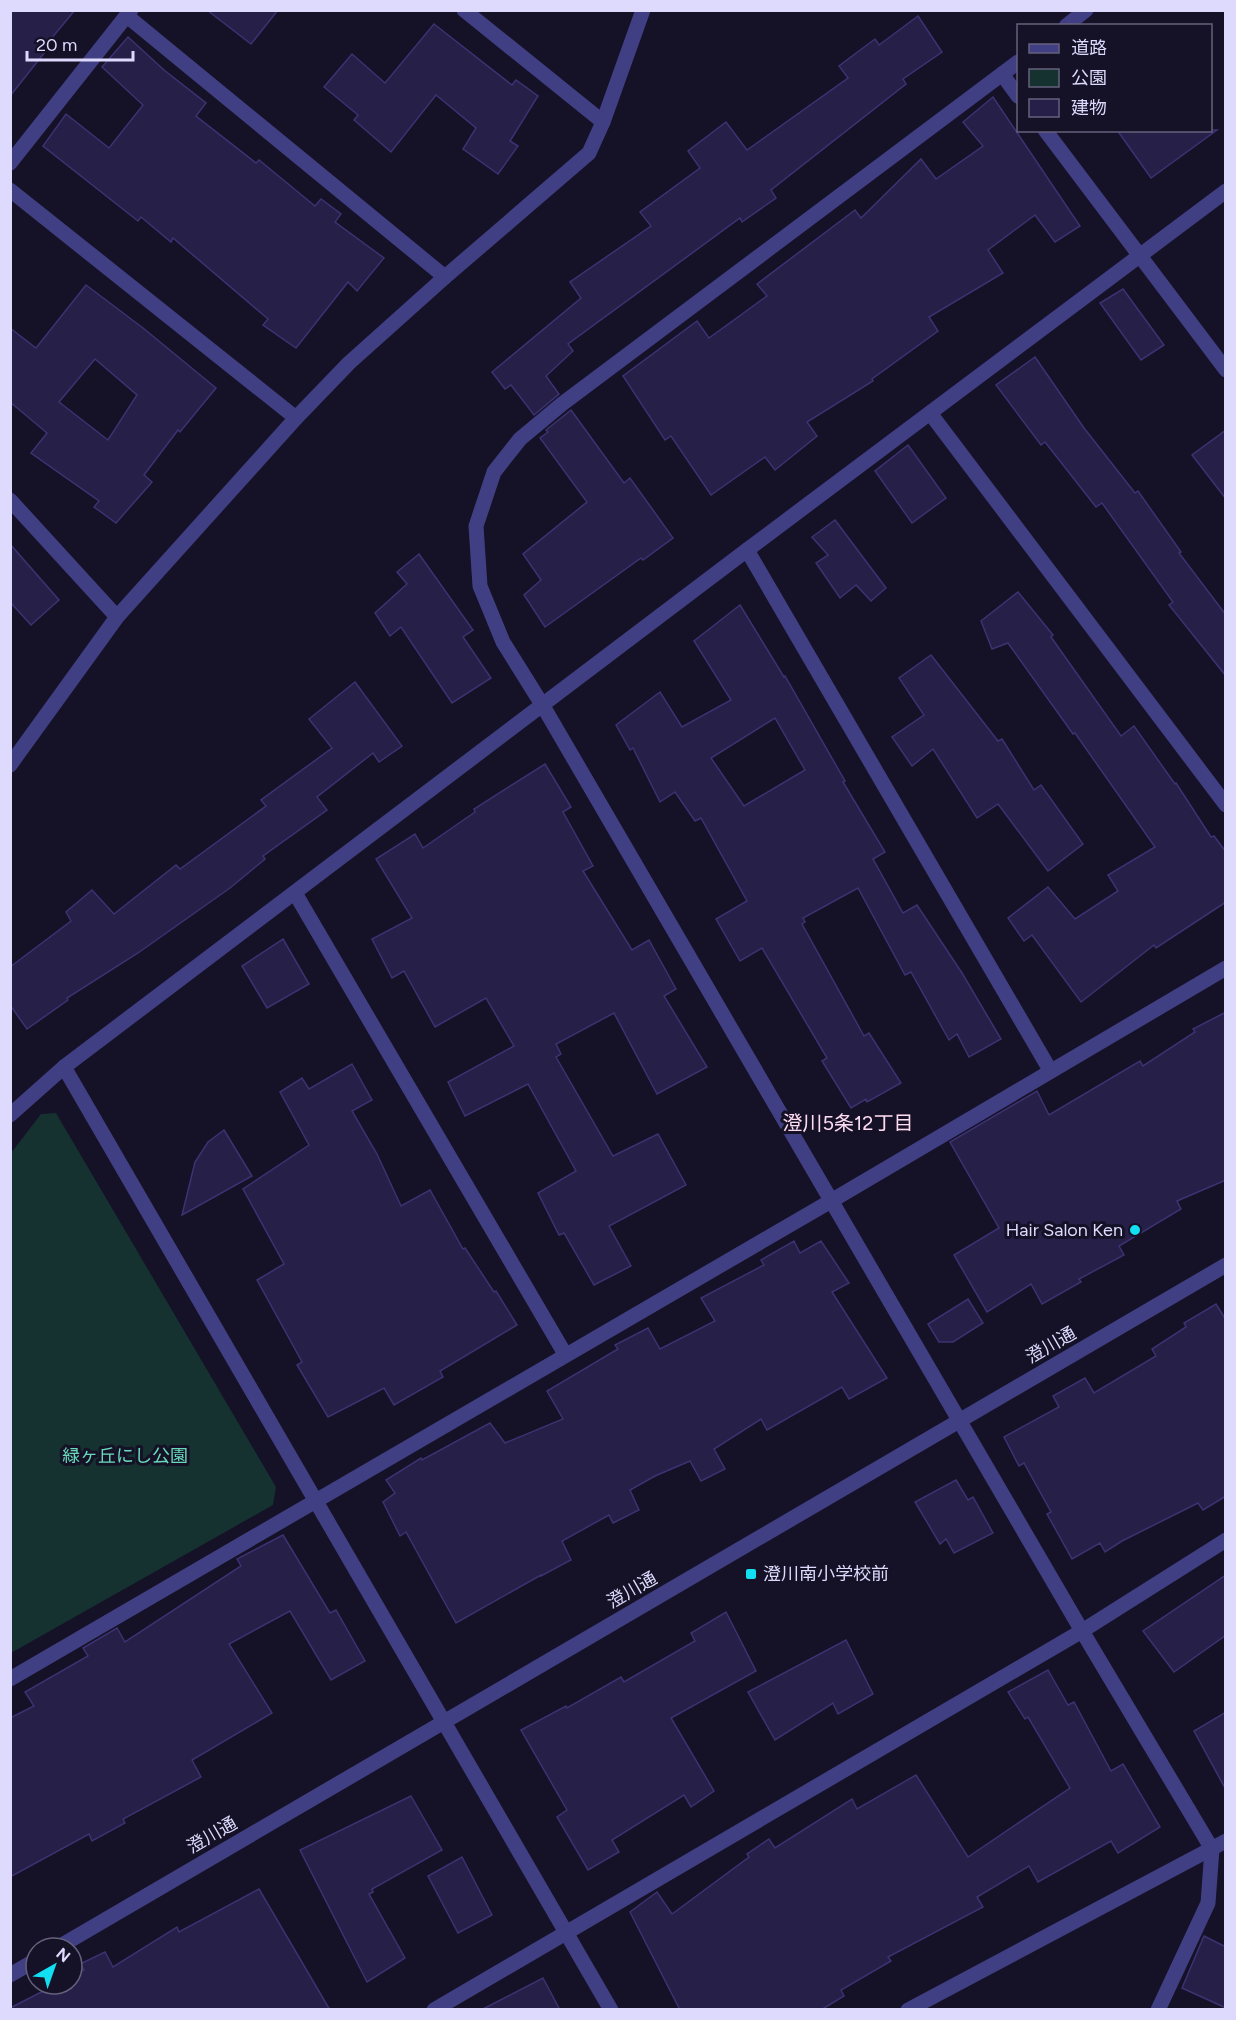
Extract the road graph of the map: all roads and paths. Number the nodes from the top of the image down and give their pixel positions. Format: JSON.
{"nodes":[{"id":1,"x":464,"y":10,"type":"edge"},
{"id":2,"x":643,"y":10,"type":"edge"},
{"id":3,"x":1086,"y":10,"type":"edge"},
{"id":4,"x":129,"y":13,"type":"edge"},
{"id":5,"x":1068,"y":24,"type":"edge"},
{"id":6,"x":1017,"y":63,"type":"edge"},
{"id":7,"x":1002,"y":74,"type":"junction"},
{"id":8,"x":1017,"y":95,"type":"edge"},
{"id":9,"x":603,"y":122,"type":"junction"},
{"id":10,"x":1047,"y":132,"type":"edge"},
{"id":11,"x":10,"y":163,"type":"edge"},
{"id":12,"x":10,"y":190,"type":"edge"},
{"id":13,"x":1226,"y":191,"type":"edge"},
{"id":14,"x":1140,"y":255,"type":"junction"},
{"id":15,"x":445,"y":277,"type":"junction"},
{"id":16,"x":1226,"y":370,"type":"edge"},
{"id":17,"x":930,"y":413,"type":"junction"},
{"id":18,"x":296,"y":418,"type":"junction"},
{"id":19,"x":10,"y":500,"type":"edge"},
{"id":20,"x":747,"y":550,"type":"junction"},
{"id":21,"x":117,"y":617,"type":"junction"},
{"id":22,"x":543,"y":705,"type":"junction"},
{"id":23,"x":16,"y":747,"type":"edge"},
{"id":24,"x":10,"y":765,"type":"edge"},
{"id":25,"x":1226,"y":806,"type":"edge"},
{"id":26,"x":295,"y":893,"type":"junction"},
{"id":27,"x":1226,"y":968,"type":"edge"},
{"id":28,"x":64,"y":1067,"type":"junction"},
{"id":29,"x":1050,"y":1070,"type":"junction"},
{"id":30,"x":10,"y":1115,"type":"edge"},
{"id":31,"x":831,"y":1201,"type":"junction"},
{"id":32,"x":1226,"y":1265,"type":"edge"},
{"id":33,"x":565,"y":1354,"type":"junction"},
{"id":34,"x":960,"y":1420,"type":"junction"},
{"id":35,"x":316,"y":1499,"type":"junction"},
{"id":36,"x":1226,"y":1540,"type":"edge"},
{"id":37,"x":1082,"y":1630,"type":"junction"},
{"id":38,"x":10,"y":1679,"type":"edge"},
{"id":39,"x":443,"y":1722,"type":"junction"},
{"id":40,"x":1226,"y":1841,"type":"edge"},
{"id":41,"x":1212,"y":1849,"type":"junction"},
{"id":42,"x":565,"y":1933,"type":"junction"},
{"id":43,"x":77,"y":1936,"type":"edge"},
{"id":44,"x":24,"y":1967,"type":"edge"},
{"id":45,"x":10,"y":1975,"type":"edge"},
{"id":46,"x":434,"y":2010,"type":"edge"},
{"id":47,"x":611,"y":2010,"type":"edge"},
{"id":48,"x":908,"y":2010,"type":"edge"},
{"id":49,"x":1158,"y":2010,"type":"edge"}],
"edges":[{"from":1,"to":9,"type":"street"},
{"from":2,"to":9,"type":"street"},
{"from":3,"to":5,"type":"street"},
{"from":4,"to":11,"type":"street"},
{"from":4,"to":15,"type":"street"},
{"from":6,"to":7,"type":"street"},
{"from":7,"to":8,"type":"street"},
{"from":7,"to":22,"type":"street"},
{"from":9,"to":15,"type":"street"},
{"from":10,"to":14,"type":"street"},
{"from":12,"to":18,"type":"street"},
{"from":13,"to":14,"type":"street"},
{"from":14,"to":16,"type":"street"},
{"from":14,"to":17,"type":"street"},
{"from":15,"to":18,"type":"street"},
{"from":17,"to":20,"type":"street"},
{"from":17,"to":25,"type":"street"},
{"from":18,"to":21,"type":"street"},
{"from":19,"to":21,"type":"street"},
{"from":20,"to":22,"type":"street"},
{"from":20,"to":29,"type":"street"},
{"from":21,"to":23,"type":"street"},
{"from":22,"to":26,"type":"street"},
{"from":22,"to":31,"type":"street"},
{"from":23,"to":24,"type":"street"},
{"from":26,"to":28,"type":"street"},
{"from":26,"to":33,"type":"street"},
{"from":27,"to":29,"type":"street"},
{"from":28,"to":30,"type":"street"},
{"from":28,"to":35,"type":"street"},
{"from":29,"to":31,"type":"street"},
{"from":31,"to":33,"type":"street"},
{"from":31,"to":34,"type":"street"},
{"from":32,"to":34,"type":"street","name":"澄川通"},
{"from":33,"to":35,"type":"street"},
{"from":34,"to":37,"type":"street"},
{"from":34,"to":39,"type":"street","name":"澄川通"},
{"from":35,"to":38,"type":"street"},
{"from":35,"to":39,"type":"street"},
{"from":36,"to":37,"type":"street"},
{"from":37,"to":41,"type":"street"},
{"from":37,"to":42,"type":"street"},
{"from":39,"to":42,"type":"street"},
{"from":39,"to":43,"type":"street","name":"澄川通"},
{"from":40,"to":41,"type":"street"},
{"from":41,"to":48,"type":"street"},
{"from":41,"to":49,"type":"street"},
{"from":42,"to":46,"type":"street"},
{"from":42,"to":47,"type":"street"},
{"from":44,"to":45,"type":"street"}]}
